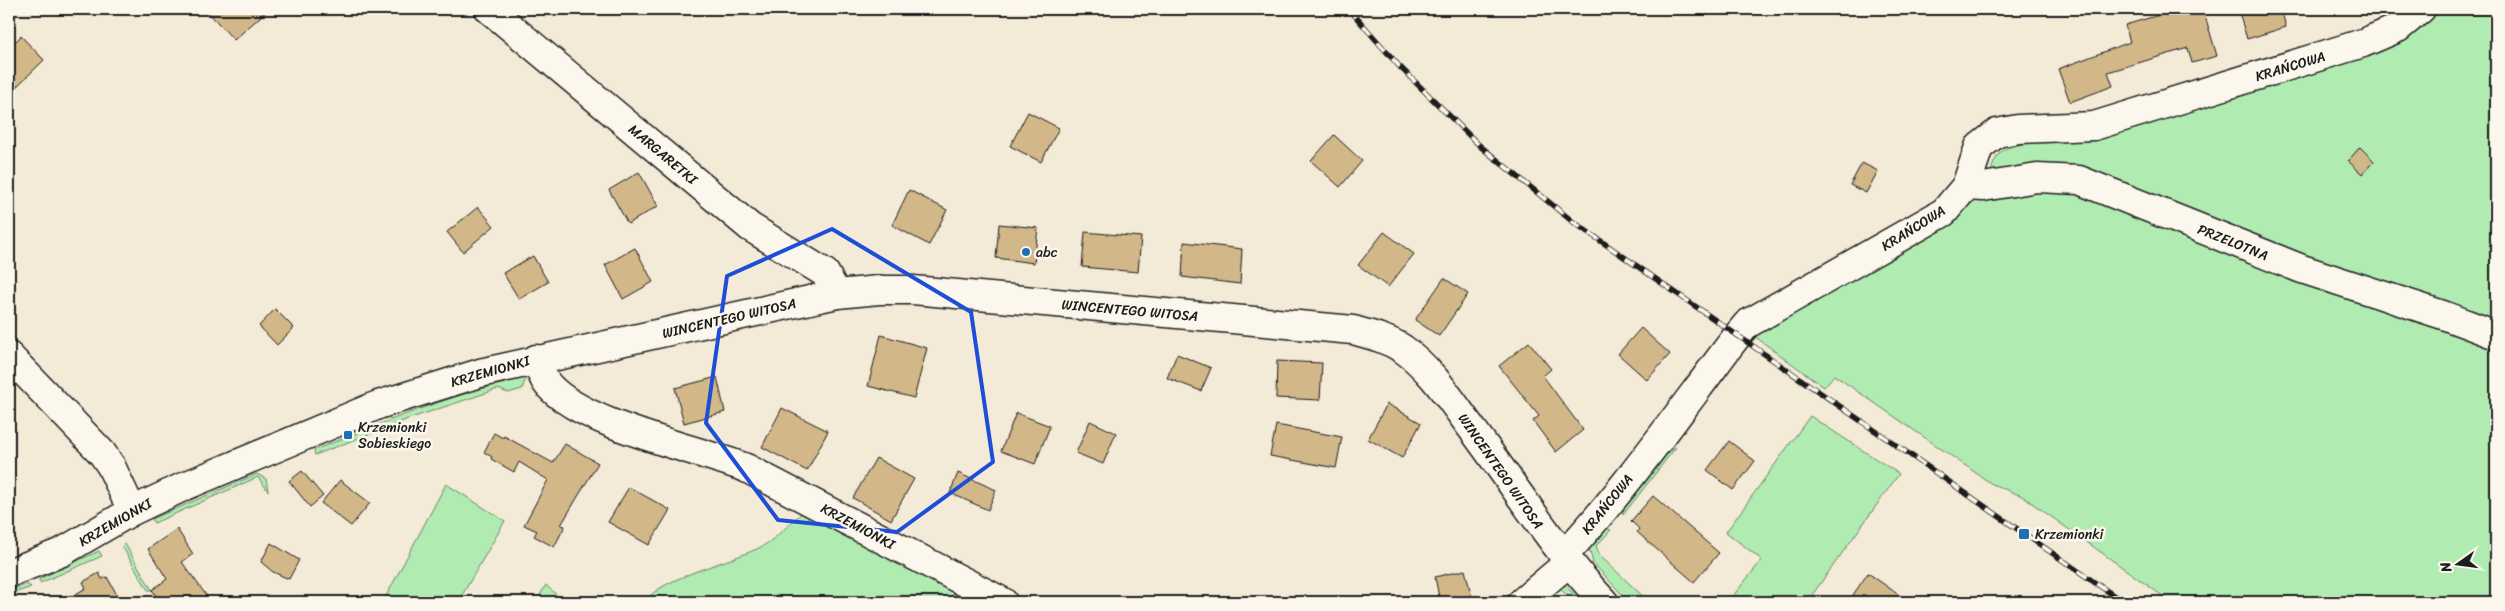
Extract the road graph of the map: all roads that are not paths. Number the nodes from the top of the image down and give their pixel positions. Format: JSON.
{"nodes":[{"id":1,"x":489,"y":9,"type":"edge"},
{"id":2,"x":2421,"y":9,"type":"edge"},
{"id":3,"x":1966,"y":186,"type":"junction"},
{"id":4,"x":837,"y":294,"type":"junction"},
{"id":5,"x":2496,"y":335,"type":"edge"},
{"id":6,"x":9,"y":356,"type":"edge"},
{"id":7,"x":536,"y":358,"type":"junction"},
{"id":8,"x":132,"y":511,"type":"junction"},
{"id":9,"x":1566,"y":559,"type":"junction"},
{"id":10,"x":9,"y":574,"type":"edge"},
{"id":11,"x":1003,"y":602,"type":"edge"},
{"id":12,"x":1522,"y":602,"type":"edge"},
{"id":13,"x":1604,"y":602,"type":"edge"}],
"edges":[{"from":1,"to":4,"type":"street","name":"MARGARETKI"},
{"from":2,"to":3,"type":"street","name":"KRAŃCOWA"},
{"from":3,"to":5,"type":"street","name":"PRZELOTNA"},
{"from":3,"to":9,"type":"street","name":"KRAŃCOWA"},
{"from":4,"to":7,"type":"street","name":"WINCENTEGO WITOSA"},
{"from":4,"to":9,"type":"street","name":"WINCENTEGO WITOSA"},
{"from":6,"to":8,"type":"street"},
{"from":7,"to":8,"type":"street","name":"KRZEMIONKI"},
{"from":7,"to":11,"type":"street","name":"KRZEMIONKI"},
{"from":8,"to":10,"type":"street","name":"KRZEMIONKI"},
{"from":9,"to":12,"type":"street"},
{"from":9,"to":13,"type":"street","name":"WINCENTEGO WITOSA"}]}
